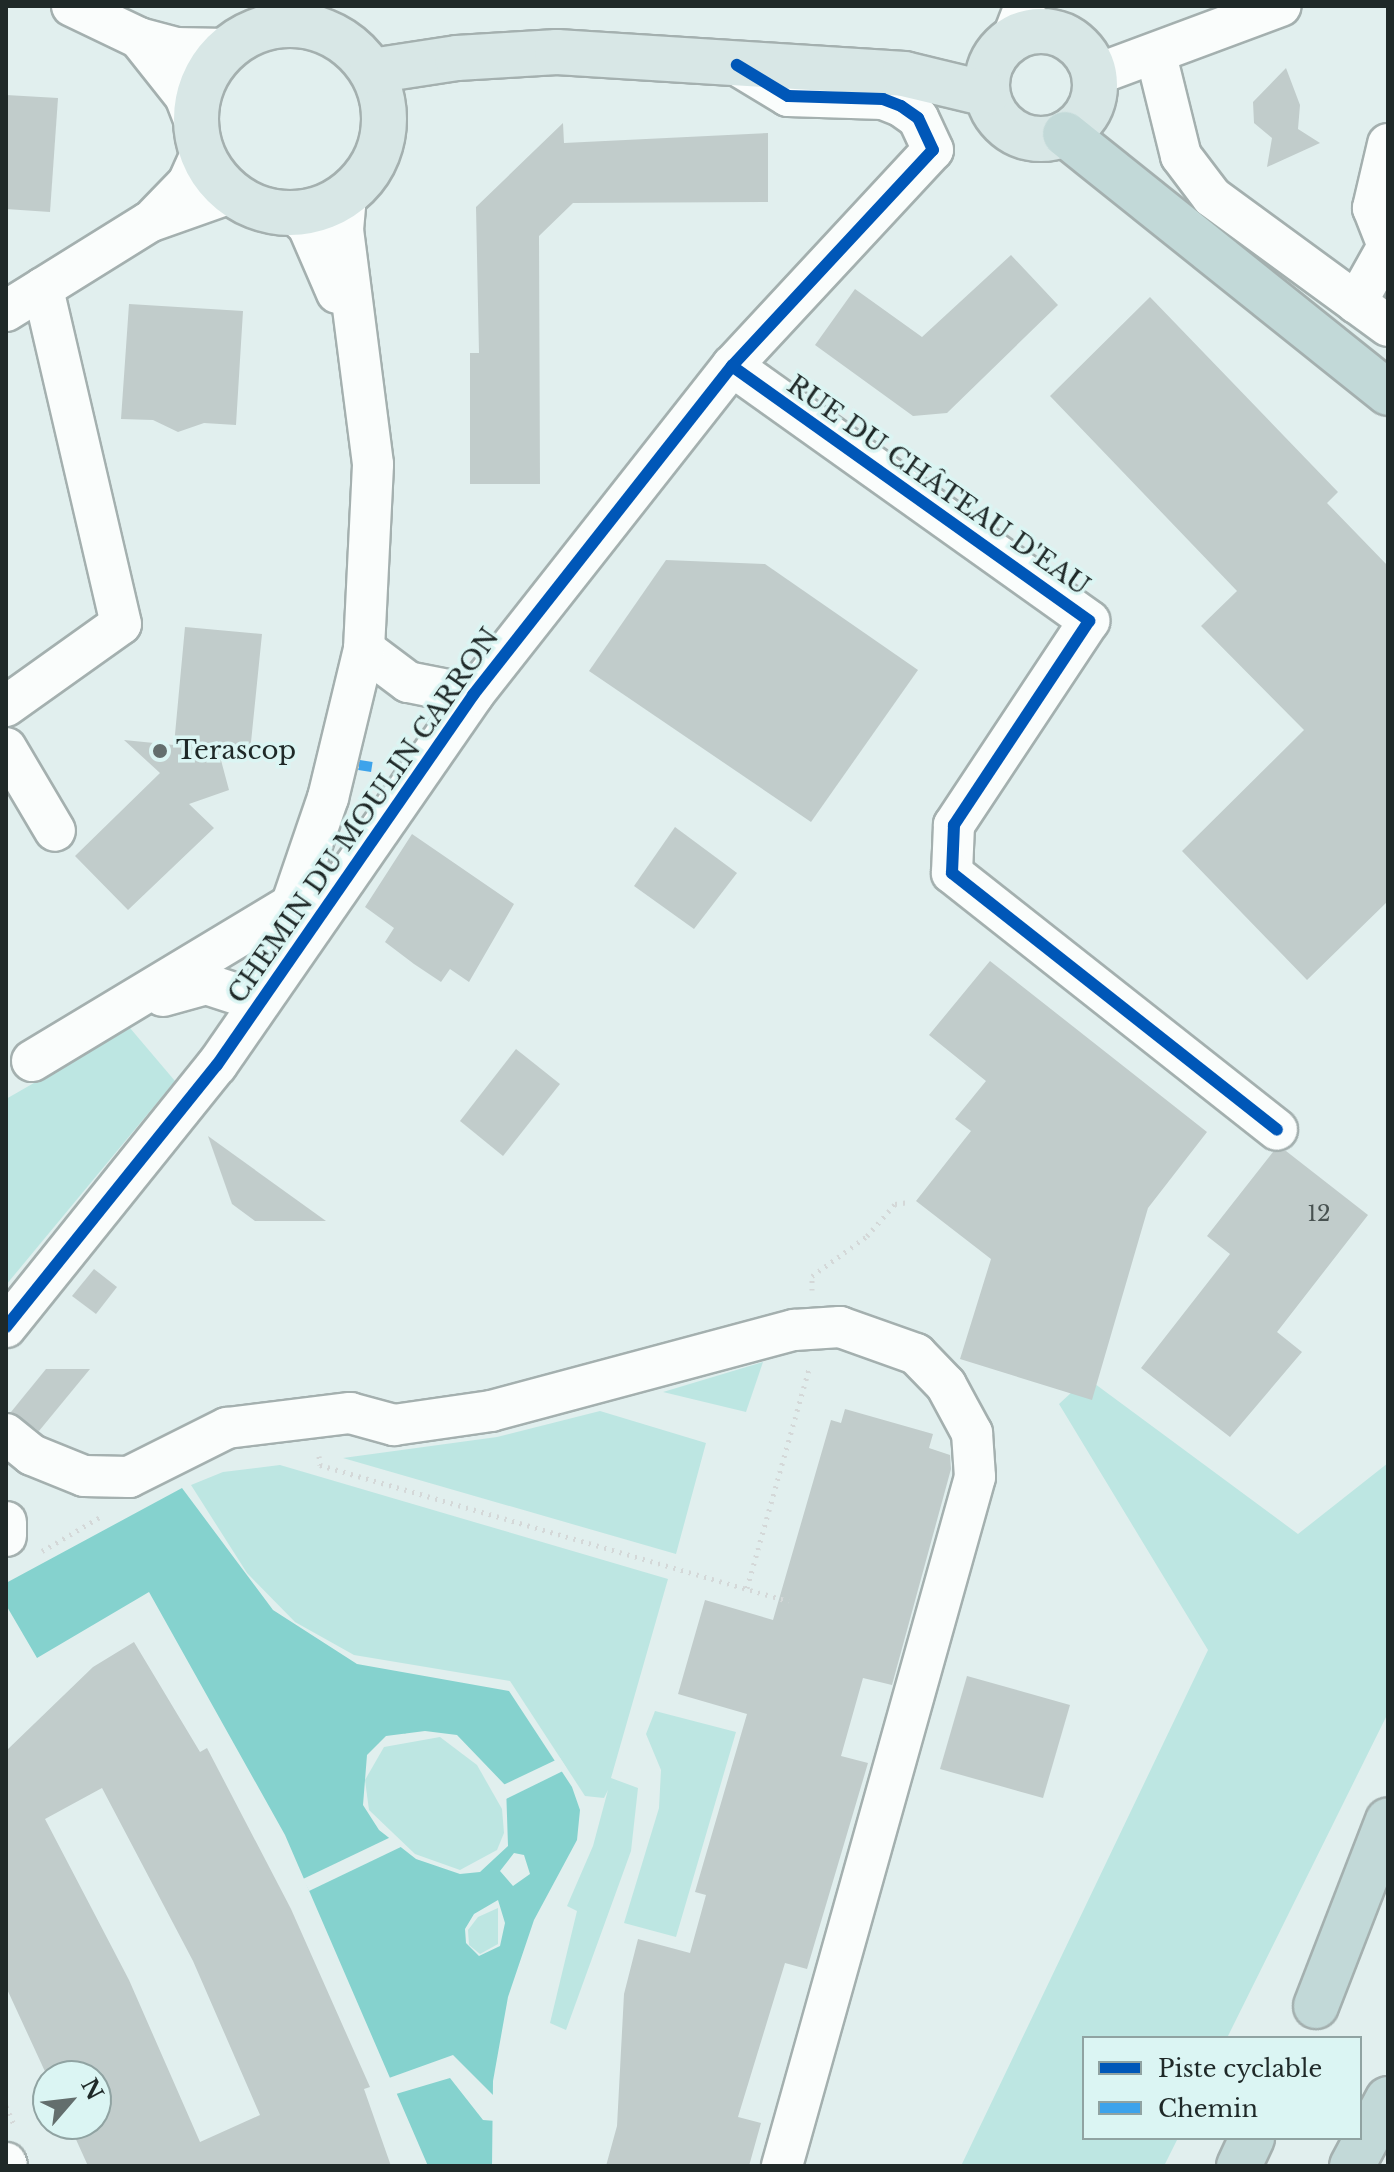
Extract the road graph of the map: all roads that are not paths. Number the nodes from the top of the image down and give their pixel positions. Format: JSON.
{"nodes":[{"id":1,"x":72,"y":6,"type":"edge"},
{"id":2,"x":1281,"y":6,"type":"edge"},
{"id":3,"x":320,"y":18,"type":"edge"},
{"id":4,"x":139,"y":38,"type":"junction"},
{"id":5,"x":1005,"y":48,"type":"edge"},
{"id":6,"x":226,"y":49,"type":"junction"},
{"id":7,"x":510,"y":55,"type":"junction"},
{"id":8,"x":1156,"y":55,"type":"junction"},
{"id":9,"x":737,"y":65,"type":"junction"},
{"id":10,"x":372,"y":71,"type":"junction"},
{"id":11,"x":1095,"y":75,"type":"junction"},
{"id":12,"x":384,"y":116,"type":"junction"},
{"id":13,"x":1065,"y":134,"type":"junction"},
{"id":14,"x":199,"y":138,"type":"junction"},
{"id":15,"x":1388,"y":144,"type":"edge"},
{"id":16,"x":231,"y":193,"type":"junction"},
{"id":17,"x":346,"y":195,"type":"junction"},
{"id":18,"x":294,"y":213,"type":"junction"},
{"id":19,"x":149,"y":222,"type":"junction"},
{"id":20,"x":1388,"y":246,"type":"edge"},
{"id":21,"x":43,"y":288,"type":"junction"},
{"id":22,"x":1356,"y":303,"type":"junction"},
{"id":23,"x":6,"y":311,"type":"edge"},
{"id":24,"x":1388,"y":326,"type":"edge"},
{"id":25,"x":354,"y":332,"type":"junction"},
{"id":26,"x":732,"y":366,"type":"junction"},
{"id":27,"x":1388,"y":393,"type":"edge"},
{"id":28,"x":364,"y":649,"type":"junction"},
{"id":29,"x":473,"y":695,"type":"junction"},
{"id":30,"x":6,"y":706,"type":"edge"},
{"id":31,"x":6,"y":748,"type":"edge"},
{"id":32,"x":55,"y":831,"type":"dead end"},
{"id":33,"x":291,"y":905,"type":"junction"},
{"id":34,"x":258,"y":1001,"type":"junction"},
{"id":35,"x":117,"y":1012,"type":"junction"},
{"id":36,"x":19,"y":1069,"type":"edge"},
{"id":37,"x":1277,"y":1130,"type":"dead end"},
{"id":38,"x":6,"y":1327,"type":"edge"},
{"id":39,"x":6,"y":1434,"type":"edge"},
{"id":40,"x":6,"y":1522,"type":"edge"},
{"id":41,"x":6,"y":1536,"type":"edge"},
{"id":42,"x":1388,"y":1820,"type":"edge"},
{"id":43,"x":1388,"y":1867,"type":"edge"},
{"id":44,"x":1308,"y":2022,"type":"edge"},
{"id":45,"x":1388,"y":2099,"type":"edge"},
{"id":46,"x":1251,"y":2140,"type":"edge"},
{"id":47,"x":782,"y":2166,"type":"edge"},
{"id":48,"x":1239,"y":2166,"type":"edge"},
{"id":49,"x":1352,"y":2166,"type":"edge"}],
"edges":[{"from":1,"to":4,"type":"street"},
{"from":2,"to":8,"type":"street"},
{"from":3,"to":6,"type":"main road"},
{"from":3,"to":10,"type":"main road"},
{"from":4,"to":6,"type":"street"},
{"from":4,"to":14,"type":"street"},
{"from":5,"to":9,"type":"main road"},
{"from":5,"to":11,"type":"main road"},
{"from":5,"to":13,"type":"main road"},
{"from":6,"to":14,"type":"main road"},
{"from":7,"to":9,"type":"main road"},
{"from":7,"to":10,"type":"main road"},
{"from":7,"to":12,"type":"main road"},
{"from":8,"to":11,"type":"street"},
{"from":8,"to":22,"type":"street"},
{"from":9,"to":26,"type":"street","name":"CHEMIN DU MOULIN CARRON"},
{"from":10,"to":12,"type":"main road"},
{"from":11,"to":13,"type":"main road"},
{"from":12,"to":17,"type":"main road"},
{"from":13,"to":27,"type":"highway"},
{"from":14,"to":16,"type":"main road"},
{"from":14,"to":19,"type":"street"},
{"from":15,"to":20,"type":"street"},
{"from":16,"to":18,"type":"main road"},
{"from":16,"to":19,"type":"street"},
{"from":17,"to":18,"type":"main road"},
{"from":17,"to":25,"type":"street"},
{"from":18,"to":25,"type":"street"},
{"from":19,"to":21,"type":"street"},
{"from":20,"to":22,"type":"street"},
{"from":21,"to":23,"type":"street"},
{"from":21,"to":30,"type":"street"},
{"from":22,"to":24,"type":"street"},
{"from":25,"to":28,"type":"street"},
{"from":26,"to":29,"type":"street","name":"CHEMIN DU MOULIN CARRON"},
{"from":26,"to":37,"type":"street","name":"RUE DU CHÂTEAU D'EAU"},
{"from":28,"to":29,"type":"street"},
{"from":28,"to":33,"type":"street"},
{"from":29,"to":34,"type":"street","name":"CHEMIN DU MOULIN CARRON"},
{"from":31,"to":32,"type":"street"},
{"from":33,"to":34,"type":"street"},
{"from":33,"to":35,"type":"street"},
{"from":34,"to":35,"type":"street"},
{"from":34,"to":38,"type":"street","name":"CHEMIN DU MOULIN CARRON"},
{"from":35,"to":36,"type":"street"},
{"from":39,"to":47,"type":"street"},
{"from":40,"to":41,"type":"street"},
{"from":42,"to":44,"type":"highway"},
{"from":43,"to":44,"type":"highway"},
{"from":45,"to":49,"type":"highway"},
{"from":46,"to":48,"type":"highway"}]}
